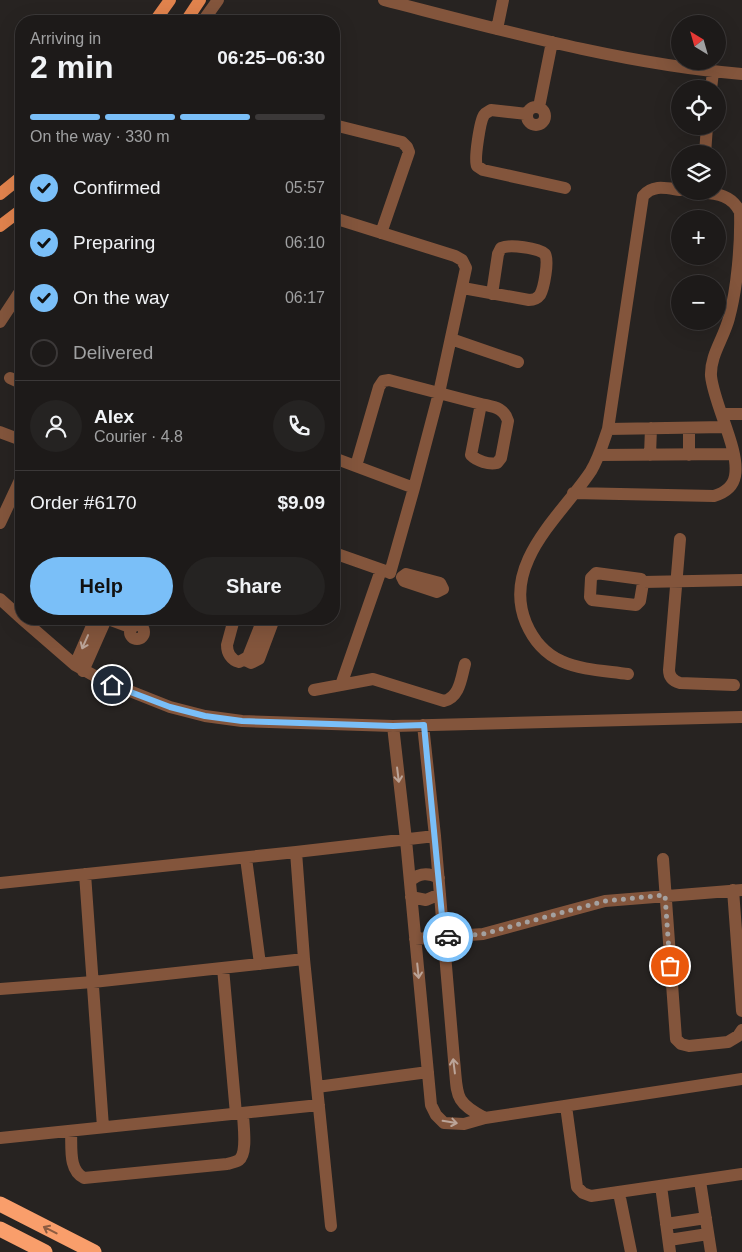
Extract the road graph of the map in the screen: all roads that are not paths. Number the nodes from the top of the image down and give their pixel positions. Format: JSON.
{"nodes":[{"id":1,"x":170,"y":0,"type":"edge"},
{"id":2,"x":200,"y":0,"type":"edge"},
{"id":3,"x":218,"y":0,"type":"edge"},
{"id":4,"x":384,"y":0,"type":"edge"},
{"id":5,"x":503,"y":0,"type":"edge"},
{"id":6,"x":159,"y":15,"type":"edge"},
{"id":7,"x":190,"y":15,"type":"edge"},
{"id":8,"x":207,"y":15,"type":"edge"},
{"id":9,"x":497,"y":29,"type":"junction"},
{"id":10,"x":552,"y":42,"type":"junction"},
{"id":11,"x":713,"y":72,"type":"junction"},
{"id":12,"x":742,"y":74,"type":"edge"},
{"id":13,"x":712,"y":80,"type":"edge"},
{"id":14,"x":340,"y":131,"type":"edge"},
{"id":15,"x":15,"y":182,"type":"edge"},
{"id":16,"x":566,"y":188,"type":"dead end"},
{"id":17,"x":671,"y":189,"type":"edge"},
{"id":18,"x":0,"y":194,"type":"edge"},
{"id":19,"x":726,"y":197,"type":"edge"},
{"id":20,"x":15,"y":215,"type":"edge"},
{"id":21,"x":340,"y":220,"type":"edge"},
{"id":22,"x":0,"y":226,"type":"edge"},
{"id":23,"x":381,"y":233,"type":"junction"},
{"id":24,"x":463,"y":288,"type":"junction"},
{"id":25,"x":492,"y":294,"type":"junction"},
{"id":26,"x":15,"y":299,"type":"edge"},
{"id":27,"x":738,"y":306,"type":"edge"},
{"id":28,"x":0,"y":322,"type":"edge"},
{"id":29,"x":451,"y":339,"type":"junction"},
{"id":30,"x":518,"y":362,"type":"dead end"},
{"id":31,"x":439,"y":393,"type":"junction"},
{"id":32,"x":481,"y":404,"type":"junction"},
{"id":33,"x":722,"y":414,"type":"junction"},
{"id":34,"x":742,"y":414,"type":"edge"},
{"id":35,"x":725,"y":427,"type":"junction"},
{"id":36,"x":608,"y":428,"type":"junction"},
{"id":37,"x":651,"y":428,"type":"junction"},
{"id":38,"x":689,"y":428,"type":"junction"},
{"id":39,"x":0,"y":432,"type":"edge"},
{"id":40,"x":15,"y":436,"type":"edge"},
{"id":41,"x":733,"y":454,"type":"junction"},
{"id":42,"x":599,"y":455,"type":"junction"},
{"id":43,"x":650,"y":455,"type":"junction"},
{"id":44,"x":689,"y":455,"type":"junction"},
{"id":45,"x":340,"y":460,"type":"edge"},
{"id":46,"x":356,"y":466,"type":"junction"},
{"id":47,"x":414,"y":488,"type":"junction"},
{"id":48,"x":15,"y":491,"type":"edge"},
{"id":49,"x":573,"y":493,"type":"junction"},
{"id":50,"x":0,"y":523,"type":"edge"},
{"id":51,"x":680,"y":539,"type":"dead end"},
{"id":52,"x":340,"y":555,"type":"edge"},
{"id":53,"x":391,"y":573,"type":"junction"},
{"id":54,"x":742,"y":580,"type":"edge"},
{"id":55,"x":676,"y":581,"type":"junction"},
{"id":56,"x":643,"y":582,"type":"dead end"},
{"id":57,"x":0,"y":599,"type":"edge"},
{"id":58,"x":15,"y":612,"type":"edge"},
{"id":59,"x":30,"y":625,"type":"edge"},
{"id":60,"x":93,"y":625,"type":"edge"},
{"id":61,"x":104,"y":625,"type":"edge"},
{"id":62,"x":124,"y":625,"type":"edge"},
{"id":63,"x":233,"y":625,"type":"edge"},
{"id":64,"x":261,"y":625,"type":"edge"},
{"id":65,"x":272,"y":625,"type":"edge"},
{"id":66,"x":132,"y":628,"type":"dead end"},
{"id":67,"x":246,"y":660,"type":"junction"},
{"id":68,"x":465,"y":664,"type":"dead end"},
{"id":69,"x":79,"y":668,"type":"junction"},
{"id":70,"x":628,"y":674,"type":"dead end"},
{"id":71,"x":340,"y":685,"type":"junction"},
{"id":72,"x":734,"y":686,"type":"dead end"},
{"id":73,"x":314,"y":690,"type":"dead end"},
{"id":74,"x":742,"y":717,"type":"edge"},
{"id":75,"x":424,"y":725,"type":"junction"},
{"id":76,"x":393,"y":726,"type":"junction"},
{"id":77,"x":435,"y":836,"type":"junction"},
{"id":78,"x":406,"y":840,"type":"junction"},
{"id":79,"x":296,"y":852,"type":"junction"},
{"id":80,"x":246,"y":858,"type":"junction"},
{"id":81,"x":663,"y":859,"type":"dead end"},
{"id":82,"x":85,"y":874,"type":"junction"},
{"id":83,"x":439,"y":878,"type":"junction"},
{"id":84,"x":410,"y":881,"type":"junction"},
{"id":85,"x":0,"y":883,"type":"edge"},
{"id":86,"x":738,"y":890,"type":"edge"},
{"id":87,"x":440,"y":894,"type":"junction"},
{"id":88,"x":665,"y":895,"type":"junction"},
{"id":89,"x":411,"y":897,"type":"junction"},
{"id":90,"x":444,"y":937,"type":"junction"},
{"id":91,"x":415,"y":939,"type":"junction"},
{"id":92,"x":304,"y":958,"type":"junction"},
{"id":93,"x":260,"y":964,"type":"junction"},
{"id":94,"x":223,"y":968,"type":"junction"},
{"id":95,"x":93,"y":982,"type":"junction"},
{"id":96,"x":0,"y":989,"type":"edge"},
{"id":97,"x":742,"y":1011,"type":"edge"},
{"id":98,"x":742,"y":1030,"type":"edge"},
{"id":99,"x":428,"y":1072,"type":"junction"},
{"id":100,"x":742,"y":1079,"type":"edge"},
{"id":101,"x":317,"y":1087,"type":"junction"},
{"id":102,"x":319,"y":1105,"type":"junction"},
{"id":103,"x":566,"y":1106,"type":"junction"},
{"id":104,"x":239,"y":1113,"type":"junction"},
{"id":105,"x":485,"y":1118,"type":"junction"},
{"id":106,"x":103,"y":1127,"type":"junction"},
{"id":107,"x":72,"y":1131,"type":"junction"},
{"id":108,"x":0,"y":1138,"type":"edge"},
{"id":109,"x":742,"y":1174,"type":"edge"},
{"id":110,"x":700,"y":1181,"type":"junction"},
{"id":111,"x":661,"y":1186,"type":"junction"},
{"id":112,"x":619,"y":1193,"type":"junction"},
{"id":113,"x":0,"y":1204,"type":"edge"},
{"id":114,"x":706,"y":1218,"type":"junction"},
{"id":115,"x":666,"y":1224,"type":"junction"},
{"id":116,"x":331,"y":1226,"type":"dead end"},
{"id":117,"x":0,"y":1229,"type":"edge"},
{"id":118,"x":708,"y":1234,"type":"junction"},
{"id":119,"x":669,"y":1246,"type":"edge"},
{"id":120,"x":45,"y":1252,"type":"edge"},
{"id":121,"x":94,"y":1252,"type":"edge"},
{"id":122,"x":631,"y":1252,"type":"edge"},
{"id":123,"x":711,"y":1252,"type":"edge"}],
"edges":[{"from":1,"to":6,"type":"main road"},
{"from":2,"to":7,"type":"main road"},
{"from":3,"to":8,"type":"lane"},
{"from":4,"to":9,"type":"lane"},
{"from":5,"to":9,"type":"lane"},
{"from":9,"to":10,"type":"lane"},
{"from":10,"to":11,"type":"lane"},
{"from":10,"to":16,"type":"lane"},
{"from":11,"to":12,"type":"lane"},
{"from":11,"to":13,"type":"lane"},
{"from":14,"to":23,"type":"lane"},
{"from":15,"to":18,"type":"main road"},
{"from":17,"to":36,"type":"lane"},
{"from":19,"to":27,"type":"lane"},
{"from":20,"to":22,"type":"main road"},
{"from":21,"to":23,"type":"lane"},
{"from":23,"to":24,"type":"lane"},
{"from":24,"to":25,"type":"lane"},
{"from":24,"to":29,"type":"lane"},
{"from":25,"to":25,"type":"lane"},
{"from":26,"to":28,"type":"lane"},
{"from":27,"to":33,"type":"lane"},
{"from":29,"to":30,"type":"lane"},
{"from":29,"to":31,"type":"lane"},
{"from":31,"to":32,"type":"lane"},
{"from":31,"to":46,"type":"lane"},
{"from":31,"to":47,"type":"lane"},
{"from":32,"to":32,"type":"lane"},
{"from":33,"to":34,"type":"lane"},
{"from":33,"to":35,"type":"lane"},
{"from":35,"to":38,"type":"lane"},
{"from":35,"to":41,"type":"lane"},
{"from":36,"to":37,"type":"lane"},
{"from":36,"to":42,"type":"lane"},
{"from":37,"to":38,"type":"lane"},
{"from":37,"to":43,"type":"lane"},
{"from":38,"to":44,"type":"lane"},
{"from":39,"to":40,"type":"lane"},
{"from":41,"to":44,"type":"lane"},
{"from":41,"to":49,"type":"lane"},
{"from":42,"to":43,"type":"lane"},
{"from":42,"to":49,"type":"lane"},
{"from":43,"to":44,"type":"lane"},
{"from":45,"to":46,"type":"lane"},
{"from":46,"to":47,"type":"lane"},
{"from":47,"to":53,"type":"lane"},
{"from":48,"to":50,"type":"lane"},
{"from":49,"to":70,"type":"lane"},
{"from":51,"to":55,"type":"lane"},
{"from":52,"to":53,"type":"lane"},
{"from":53,"to":71,"type":"lane"},
{"from":54,"to":55,"type":"lane"},
{"from":55,"to":56,"type":"lane"},
{"from":55,"to":72,"type":"lane"},
{"from":57,"to":58,"type":"lane"},
{"from":59,"to":69,"type":"lane"},
{"from":60,"to":69,"type":"lane","one_way":true},
{"from":61,"to":69,"type":"lane"},
{"from":62,"to":66,"type":"lane"},
{"from":63,"to":67,"type":"lane"},
{"from":64,"to":67,"type":"lane"},
{"from":65,"to":67,"type":"lane"},
{"from":68,"to":71,"type":"lane"},
{"from":69,"to":76,"type":"lane"},
{"from":71,"to":73,"type":"lane"},
{"from":74,"to":75,"type":"lane"},
{"from":75,"to":76,"type":"lane"},
{"from":75,"to":77,"type":"lane"},
{"from":76,"to":78,"type":"lane","one_way":true},
{"from":77,"to":78,"type":"lane"},
{"from":77,"to":83,"type":"lane"},
{"from":78,"to":79,"type":"lane"},
{"from":78,"to":84,"type":"lane"},
{"from":79,"to":80,"type":"lane"},
{"from":79,"to":92,"type":"lane"},
{"from":80,"to":82,"type":"lane"},
{"from":80,"to":93,"type":"lane"},
{"from":81,"to":88,"type":"lane"},
{"from":82,"to":85,"type":"lane"},
{"from":82,"to":95,"type":"lane"},
{"from":83,"to":84,"type":"lane"},
{"from":83,"to":87,"type":"lane"},
{"from":84,"to":89,"type":"lane"},
{"from":86,"to":88,"type":"lane"},
{"from":86,"to":97,"type":"lane"},
{"from":87,"to":89,"type":"lane"},
{"from":87,"to":90,"type":"lane"},
{"from":88,"to":90,"type":"lane"},
{"from":88,"to":98,"type":"lane"},
{"from":89,"to":91,"type":"lane"},
{"from":90,"to":91,"type":"lane"},
{"from":105,"to":90,"type":"lane","one_way":true},
{"from":91,"to":99,"type":"lane","one_way":true},
{"from":92,"to":93,"type":"lane"},
{"from":92,"to":101,"type":"lane"},
{"from":93,"to":94,"type":"lane"},
{"from":94,"to":95,"type":"lane"},
{"from":94,"to":104,"type":"lane"},
{"from":95,"to":96,"type":"lane"},
{"from":95,"to":106,"type":"lane"},
{"from":99,"to":101,"type":"lane"},
{"from":99,"to":105,"type":"lane","one_way":true},
{"from":100,"to":103,"type":"lane"},
{"from":101,"to":102,"type":"lane"},
{"from":102,"to":104,"type":"lane"},
{"from":102,"to":116,"type":"lane"},
{"from":103,"to":105,"type":"lane"},
{"from":103,"to":112,"type":"lane"},
{"from":104,"to":106,"type":"lane"},
{"from":104,"to":107,"type":"lane"},
{"from":106,"to":107,"type":"lane"},
{"from":107,"to":108,"type":"lane"},
{"from":109,"to":110,"type":"lane"},
{"from":110,"to":111,"type":"lane"},
{"from":110,"to":114,"type":"lane"},
{"from":111,"to":112,"type":"lane"},
{"from":111,"to":115,"type":"lane"},
{"from":112,"to":122,"type":"lane"},
{"from":121,"to":113,"type":"highway","one_way":true},
{"from":114,"to":115,"type":"lane"},
{"from":114,"to":118,"type":"lane"},
{"from":115,"to":119,"type":"lane"},
{"from":117,"to":120,"type":"highway"},
{"from":118,"to":119,"type":"lane"},
{"from":118,"to":123,"type":"lane"}]}
